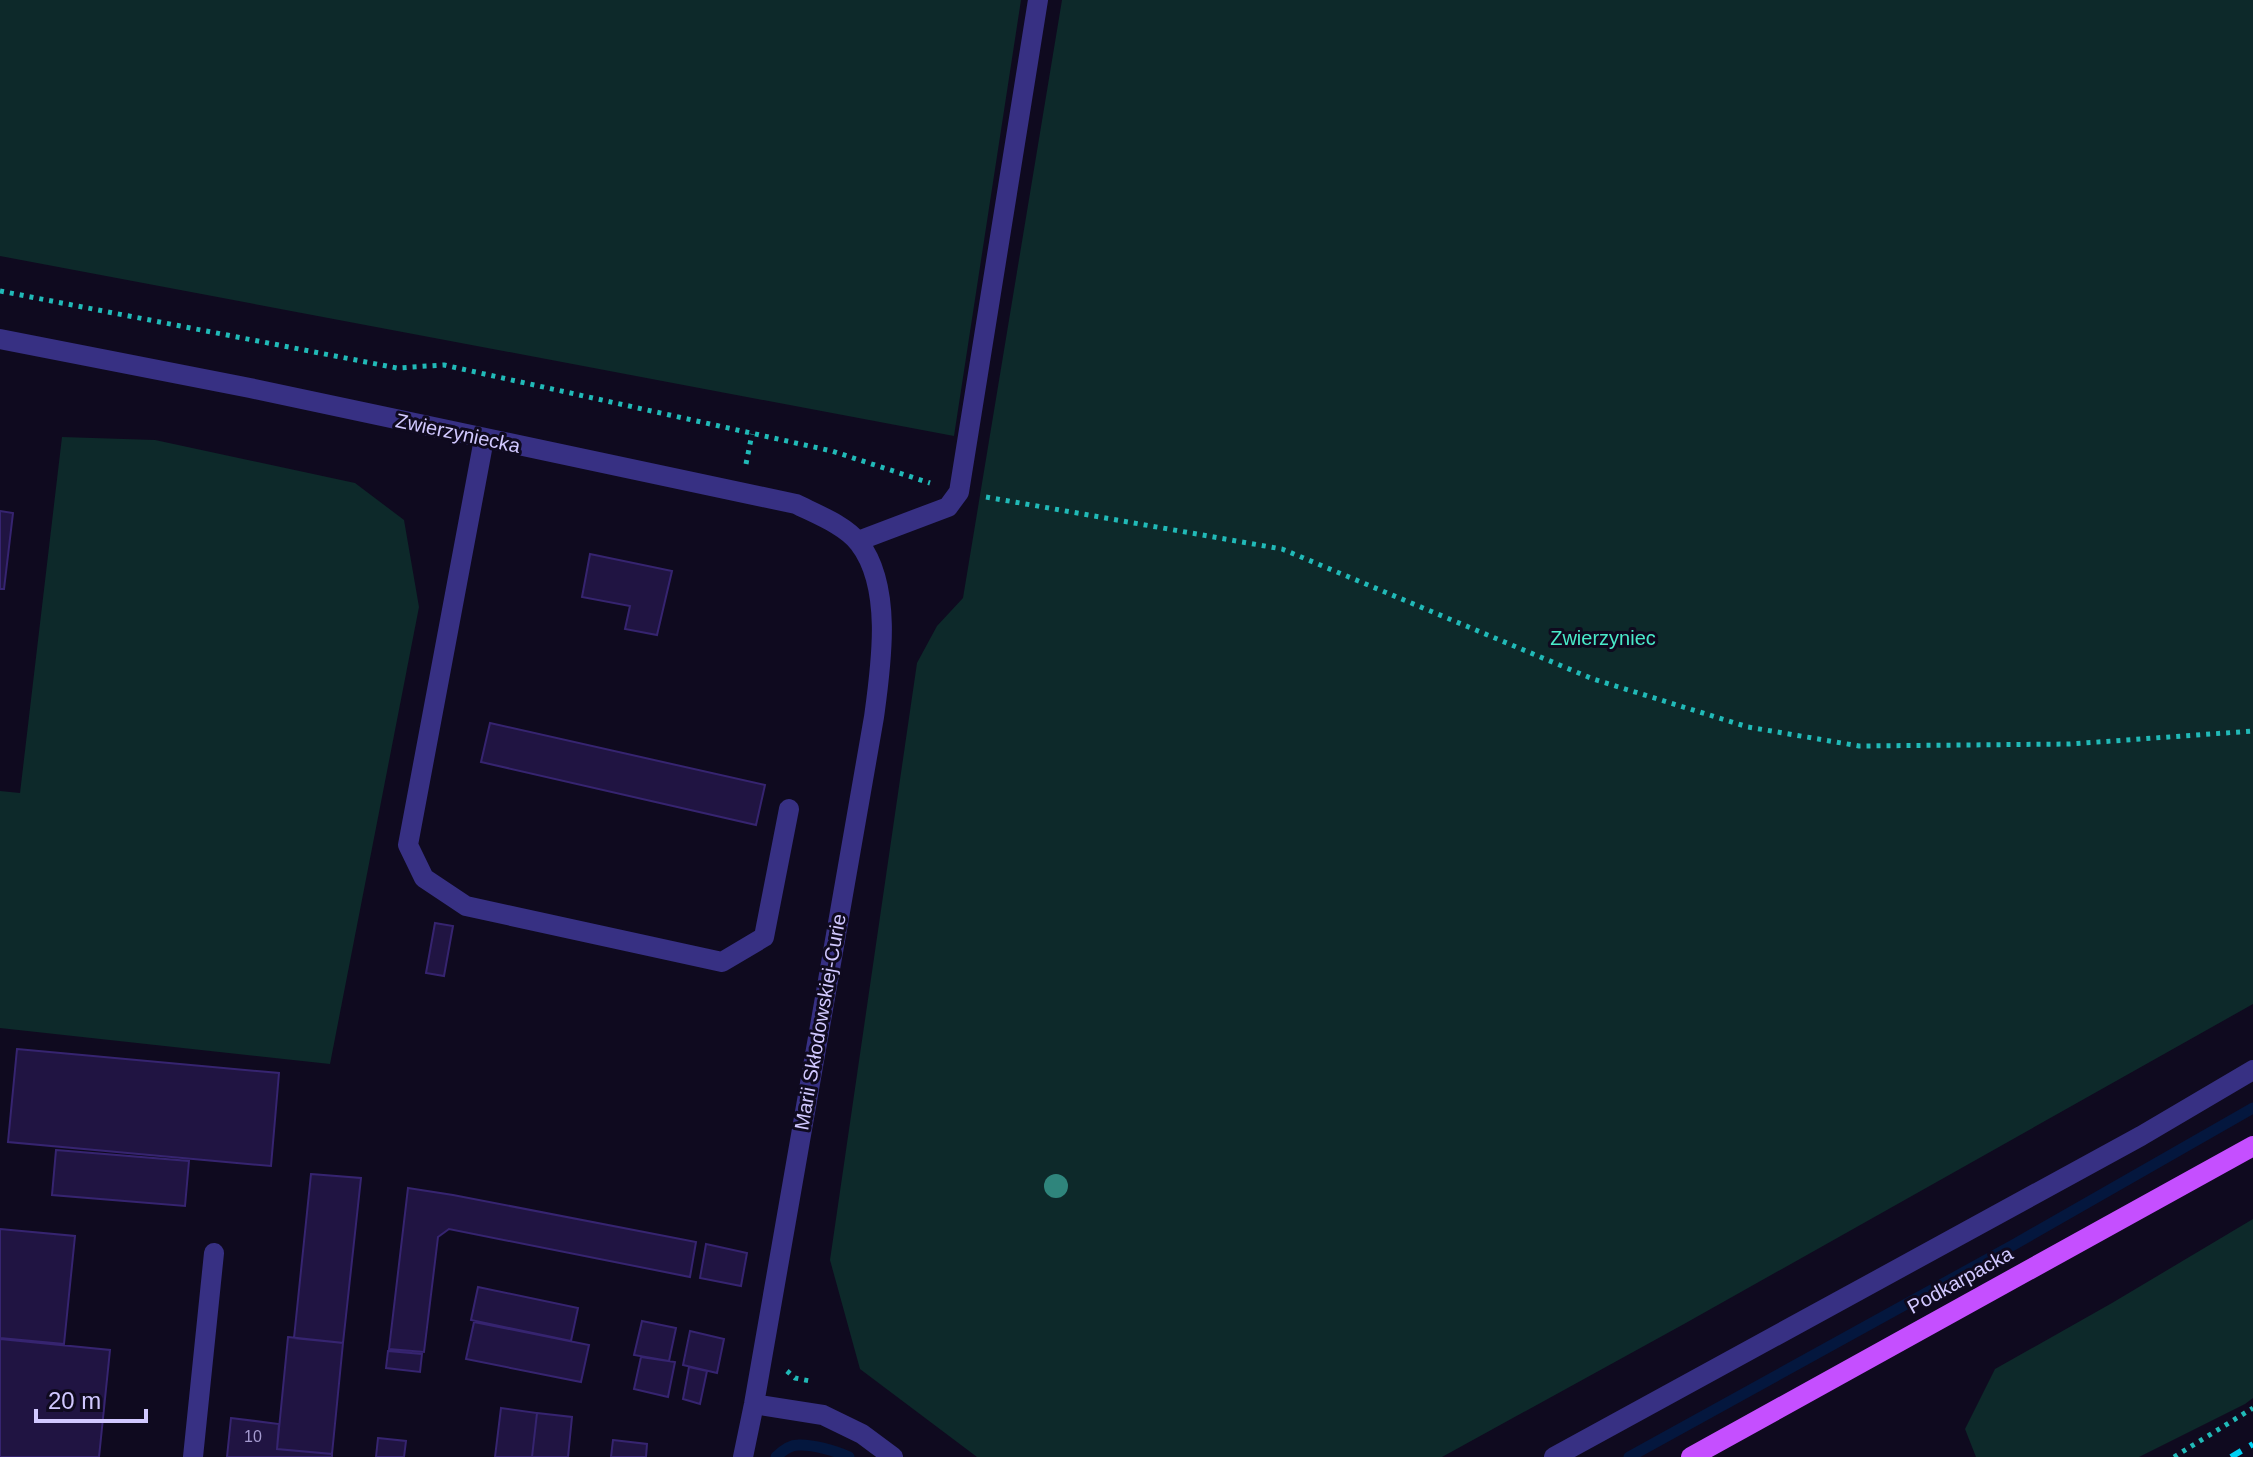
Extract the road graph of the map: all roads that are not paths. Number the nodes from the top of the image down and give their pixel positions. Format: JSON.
{"nodes":[{"id":1,"x":1038,"y":0,"type":"edge"},
{"id":2,"x":0,"y":339,"type":"edge"},
{"id":3,"x":484,"y":439,"type":"junction"},
{"id":4,"x":858,"y":541,"type":"junction"},
{"id":5,"x":877,"y":586,"type":"joint"},
{"id":6,"x":789,"y":809,"type":"dead end"},
{"id":7,"x":2253,"y":1070,"type":"edge"},
{"id":8,"x":2253,"y":1146,"type":"edge"},
{"id":9,"x":214,"y":1253,"type":"dead end"},
{"id":10,"x":754,"y":1404,"type":"junction"},
{"id":11,"x":193,"y":1457,"type":"edge"},
{"id":12,"x":743,"y":1457,"type":"edge"},
{"id":13,"x":893,"y":1457,"type":"edge"},
{"id":14,"x":1554,"y":1457,"type":"edge"},
{"id":15,"x":1691,"y":1457,"type":"edge"}],
"edges":[{"from":1,"to":4,"type":"street"},
{"from":2,"to":3,"type":"street","name":"Zwierzyniecka"},
{"from":3,"to":4,"type":"street","name":"Zwierzyniecka"},
{"from":3,"to":6,"type":"street"},
{"from":4,"to":5,"type":"street","name":"Zwierzyniecka"},
{"from":5,"to":10,"type":"street","name":"Marii Skłodowskiej-Curie"},
{"from":7,"to":14,"type":"street"},
{"from":8,"to":15,"type":"main road","name":"Podkarpacka"},
{"from":9,"to":11,"type":"street"},
{"from":10,"to":12,"type":"street","name":"Marii Skłodowskiej-Curie"},
{"from":10,"to":13,"type":"street"}]}
